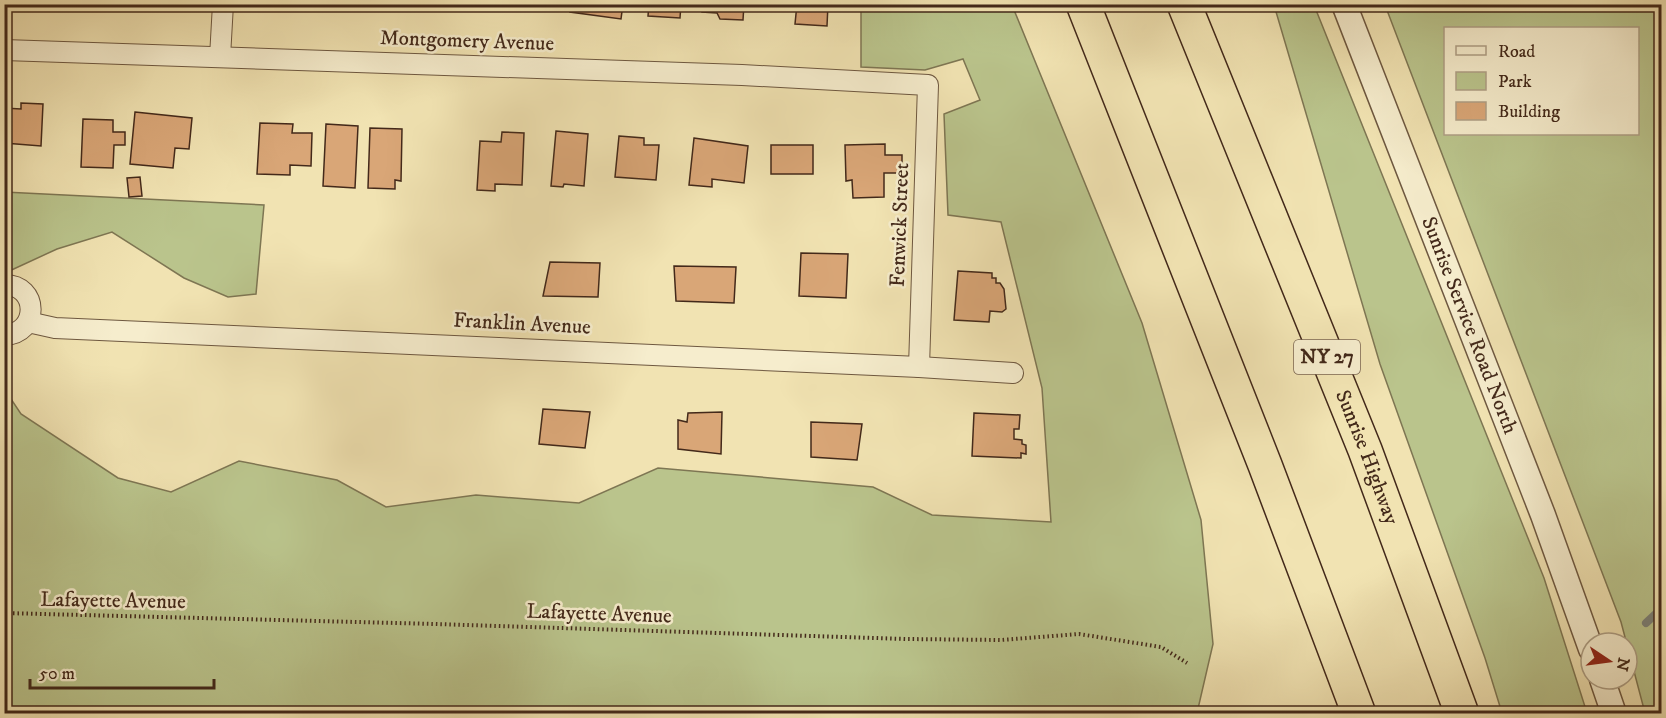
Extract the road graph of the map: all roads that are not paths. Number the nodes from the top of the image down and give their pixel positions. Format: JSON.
{"nodes":[{"id":1,"x":223,"y":4,"type":"edge"},
{"id":2,"x":1083,"y":4,"type":"edge"},
{"id":3,"x":1184,"y":4,"type":"edge"},
{"id":4,"x":1344,"y":4,"type":"edge"},
{"id":5,"x":4,"y":50,"type":"edge"},
{"id":6,"x":220,"y":57,"type":"junction"},
{"id":7,"x":928,"y":86,"type":"joint"},
{"id":8,"x":4,"y":285,"type":"edge"},
{"id":9,"x":28,"y":322,"type":"junction"},
{"id":10,"x":4,"y":335,"type":"edge"},
{"id":11,"x":920,"y":367,"type":"junction"},
{"id":12,"x":1013,"y":374,"type":"dead end"},
{"id":13,"x":1585,"y":631,"type":"edge"},
{"id":14,"x":1606,"y":691,"type":"edge"},
{"id":15,"x":1359,"y":714,"type":"edge"},
{"id":16,"x":1462,"y":714,"type":"edge"},
{"id":17,"x":1614,"y":714,"type":"edge"}],
"edges":[{"from":1,"to":6,"type":"street"},
{"from":2,"to":15,"type":"highway"},
{"from":3,"to":16,"type":"highway","name":"Sunrise Highway","number":"NY 27"},
{"from":4,"to":13,"type":"street","name":"Sunrise Service Road North"},
{"from":5,"to":6,"type":"street","name":"Montgomery Avenue"},
{"from":6,"to":7,"type":"street","name":"Montgomery Avenue"},
{"from":7,"to":11,"type":"street","name":"Fenwick Street"},
{"from":8,"to":9,"type":"street"},
{"from":9,"to":10,"type":"street"},
{"from":9,"to":11,"type":"street","name":"Franklin Avenue"},
{"from":11,"to":12,"type":"street","name":"Franklin Avenue"},
{"from":14,"to":17,"type":"street"}]}
